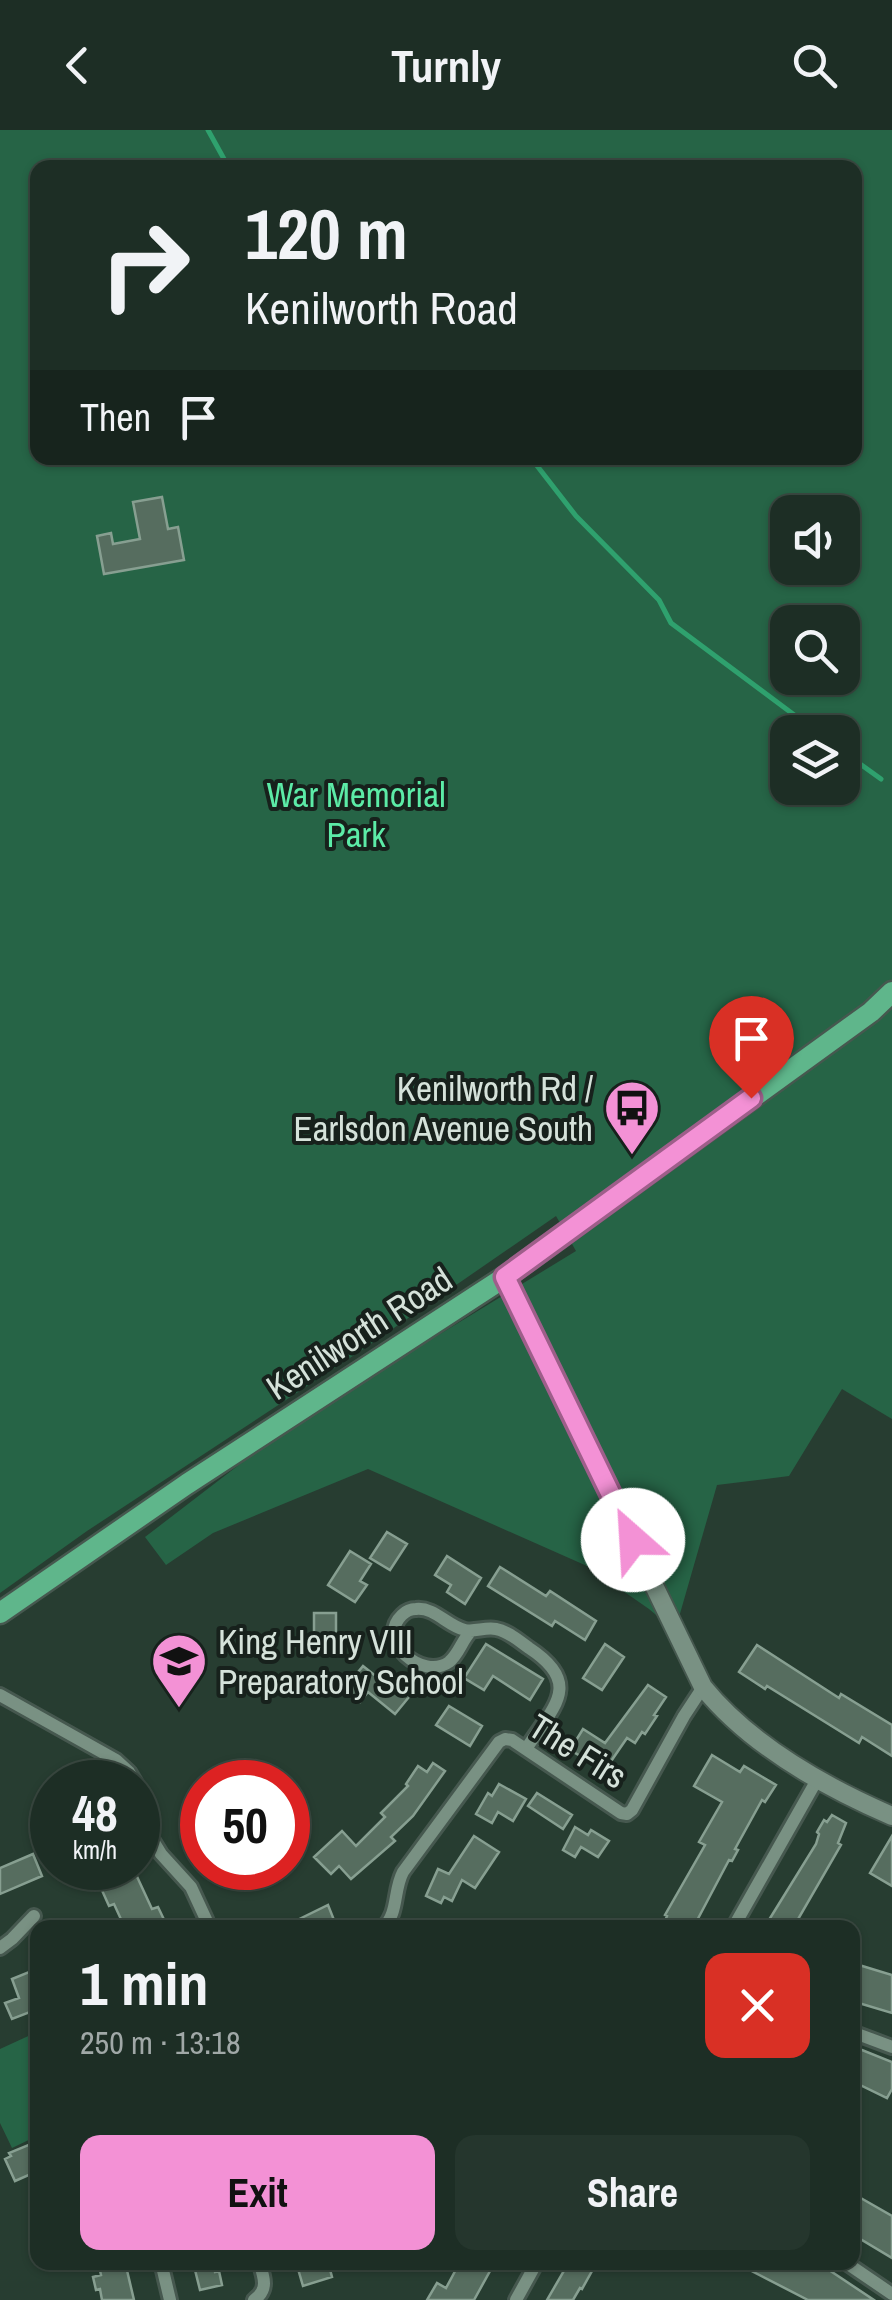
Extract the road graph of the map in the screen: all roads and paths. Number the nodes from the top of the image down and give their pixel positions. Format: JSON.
{"nodes":[{"id":1,"x":892,"y":992,"type":"edge"},
{"id":2,"x":505,"y":1277,"type":"junction"},
{"id":3,"x":0,"y":1613,"type":"edge"},
{"id":4,"x":471,"y":1631,"type":"junction"},
{"id":5,"x":704,"y":1687,"type":"junction"},
{"id":6,"x":0,"y":1695,"type":"edge"},
{"id":7,"x":526,"y":1749,"type":"junction"},
{"id":8,"x":115,"y":1760,"type":"edge"},
{"id":9,"x":818,"y":1778,"type":"junction"},
{"id":10,"x":892,"y":1816,"type":"edge"},
{"id":11,"x":160,"y":1852,"type":"edge"},
{"id":12,"x":34,"y":1916,"type":"dead end"},
{"id":13,"x":30,"y":1920,"type":"edge"},
{"id":14,"x":30,"y":1920,"type":"edge"},
{"id":15,"x":206,"y":1920,"type":"edge"},
{"id":16,"x":390,"y":1920,"type":"edge"},
{"id":17,"x":738,"y":1920,"type":"edge"},
{"id":18,"x":0,"y":1948,"type":"edge"},
{"id":19,"x":860,"y":2035,"type":"edge"},
{"id":20,"x":892,"y":2047,"type":"edge"},
{"id":21,"x":163,"y":2270,"type":"edge"},
{"id":22,"x":261,"y":2270,"type":"edge"},
{"id":23,"x":533,"y":2270,"type":"edge"},
{"id":24,"x":857,"y":2270,"type":"edge"},
{"id":25,"x":892,"y":2294,"type":"edge"},
{"id":26,"x":170,"y":2300,"type":"edge"},
{"id":27,"x":254,"y":2300,"type":"edge"},
{"id":28,"x":516,"y":2300,"type":"edge"}],
"edges":[{"from":1,"to":2,"type":"main road","name":"Kenilworth Road"},
{"from":2,"to":3,"type":"main road","name":"Kenilworth Road"},
{"from":2,"to":5,"type":"main road"},
{"from":4,"to":4,"type":"street"},
{"from":4,"to":7,"type":"street"},
{"from":5,"to":7,"type":"street","name":"The Firs"},
{"from":5,"to":9,"type":"main road"},
{"from":6,"to":8,"type":"street"},
{"from":7,"to":16,"type":"street","name":"The Firs"},
{"from":9,"to":10,"type":"main road"},
{"from":9,"to":17,"type":"street"},
{"from":11,"to":15,"type":"street"},
{"from":12,"to":14,"type":"street"},
{"from":13,"to":18,"type":"street"},
{"from":19,"to":20,"type":"street"},
{"from":21,"to":26,"type":"street"},
{"from":22,"to":27,"type":"street"},
{"from":23,"to":28,"type":"street"},
{"from":24,"to":25,"type":"street"}]}
